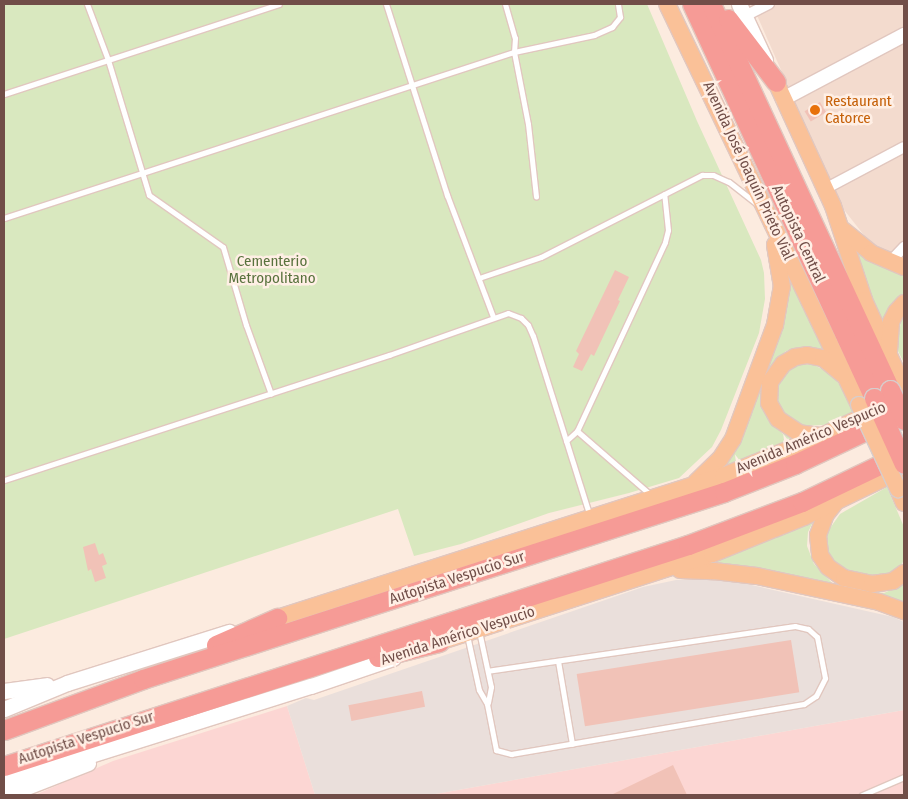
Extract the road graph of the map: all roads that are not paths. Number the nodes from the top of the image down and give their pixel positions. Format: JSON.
{"nodes":[{"id":1,"x":87,"y":4,"type":"edge"},
{"id":2,"x":279,"y":4,"type":"edge"},
{"id":3,"x":386,"y":4,"type":"edge"},
{"id":4,"x":505,"y":4,"type":"edge"},
{"id":5,"x":618,"y":4,"type":"edge"},
{"id":6,"x":667,"y":4,"type":"edge"},
{"id":7,"x":692,"y":4,"type":"edge"},
{"id":8,"x":712,"y":4,"type":"edge"},
{"id":9,"x":718,"y":4,"type":"edge"},
{"id":10,"x":769,"y":4,"type":"edge"},
{"id":11,"x":742,"y":10,"type":"edge"},
{"id":12,"x":904,"y":35,"type":"edge"},
{"id":13,"x":514,"y":52,"type":"junction"},
{"id":14,"x":108,"y":60,"type":"junction"},
{"id":15,"x":412,"y":85,"type":"junction"},
{"id":16,"x":779,"y":90,"type":"junction"},
{"id":17,"x":4,"y":94,"type":"edge"},
{"id":18,"x":904,"y":147,"type":"edge"},
{"id":19,"x":142,"y":173,"type":"junction"},
{"id":20,"x":824,"y":189,"type":"junction"},
{"id":21,"x":664,"y":194,"type":"junction"},
{"id":22,"x":536,"y":197,"type":"dead end"},
{"id":23,"x":766,"y":211,"type":"junction"},
{"id":24,"x":4,"y":218,"type":"edge"},
{"id":25,"x":842,"y":229,"type":"junction"},
{"id":26,"x":904,"y":247,"type":"edge"},
{"id":27,"x":897,"y":265,"type":"edge"},
{"id":28,"x":479,"y":278,"type":"junction"},
{"id":29,"x":904,"y":303,"type":"edge"},
{"id":30,"x":493,"y":317,"type":"junction"},
{"id":31,"x":891,"y":360,"type":"junction"},
{"id":32,"x":847,"y":380,"type":"junction"},
{"id":33,"x":271,"y":394,"type":"junction"},
{"id":34,"x":889,"y":394,"type":"edge"},
{"id":35,"x":904,"y":412,"type":"edge"},
{"id":36,"x":904,"y":420,"type":"edge"},
{"id":37,"x":577,"y":431,"type":"junction"},
{"id":38,"x":822,"y":436,"type":"junction"},
{"id":39,"x":566,"y":441,"type":"junction"},
{"id":40,"x":904,"y":453,"type":"edge"},
{"id":41,"x":904,"y":464,"type":"edge"},
{"id":42,"x":904,"y":468,"type":"edge"},
{"id":43,"x":4,"y":480,"type":"edge"},
{"id":44,"x":688,"y":488,"type":"junction"},
{"id":45,"x":901,"y":496,"type":"edge"},
{"id":46,"x":654,"y":498,"type":"junction"},
{"id":47,"x":835,"y":503,"type":"junction"},
{"id":48,"x":590,"y":519,"type":"junction"},
{"id":49,"x":662,"y":571,"type":"junction"},
{"id":50,"x":904,"y":573,"type":"edge"},
{"id":51,"x":904,"y":611,"type":"edge"},
{"id":52,"x":277,"y":618,"type":"junction"},
{"id":53,"x":473,"y":631,"type":"junction"},
{"id":54,"x":439,"y":642,"type":"junction"},
{"id":55,"x":558,"y":661,"type":"junction"},
{"id":56,"x":488,"y":671,"type":"junction"},
{"id":57,"x":142,"y":679,"type":"junction"},
{"id":58,"x":67,"y":683,"type":"junction"},
{"id":59,"x":254,"y":684,"type":"junction"},
{"id":60,"x":4,"y":691,"type":"edge"},
{"id":61,"x":488,"y":704,"type":"junction"},
{"id":62,"x":4,"y":709,"type":"edge"},
{"id":63,"x":4,"y":730,"type":"edge"},
{"id":64,"x":127,"y":743,"type":"junction"},
{"id":65,"x":572,"y":744,"type":"junction"},
{"id":66,"x":4,"y":766,"type":"edge"},
{"id":67,"x":904,"y":777,"type":"edge"},
{"id":68,"x":4,"y":782,"type":"edge"},
{"id":69,"x":6,"y":795,"type":"edge"},
{"id":70,"x":863,"y":795,"type":"edge"}],
"edges":[{"from":1,"to":14,"type":"lane"},
{"from":2,"to":14,"type":"lane"},
{"from":3,"to":15,"type":"lane"},
{"from":4,"to":13,"type":"lane"},
{"from":5,"to":13,"type":"lane"},
{"from":6,"to":23,"type":"main road","name":"Avenida José Joaquín Prieto Vial"},
{"from":7,"to":34,"type":"highway","name":"Autopista Central"},
{"from":8,"to":34,"type":"highway","name":"Autopista Central"},
{"from":9,"to":16,"type":"highway"},
{"from":10,"to":11,"type":"street"},
{"from":11,"to":16,"type":"main road","name":"Avenida José Joaquín Prieto Vial"},
{"from":12,"to":16,"type":"street"},
{"from":13,"to":15,"type":"lane"},
{"from":13,"to":22,"type":"lane"},
{"from":14,"to":17,"type":"lane"},
{"from":14,"to":19,"type":"lane"},
{"from":15,"to":19,"type":"lane"},
{"from":15,"to":28,"type":"lane"},
{"from":16,"to":20,"type":"main road","name":"Avenida José Joaquín Prieto Vial"},
{"from":18,"to":20,"type":"street"},
{"from":19,"to":24,"type":"lane"},
{"from":19,"to":33,"type":"lane"},
{"from":20,"to":25,"type":"main road","name":"Avenida José Joaquín Prieto Vial"},
{"from":21,"to":23,"type":"lane"},
{"from":21,"to":28,"type":"lane"},
{"from":21,"to":37,"type":"lane"},
{"from":23,"to":32,"type":"main road","name":"Avenida José Joaquín Prieto Vial"},
{"from":23,"to":44,"type":"main road"},
{"from":25,"to":27,"type":"main road","name":"Avenida José Joaquín Prieto Vial"},
{"from":25,"to":31,"type":"main road","name":"Avenida José Joaquín Prieto Vial"},
{"from":26,"to":27,"type":"street"},
{"from":28,"to":30,"type":"lane"},
{"from":29,"to":31,"type":"main road"},
{"from":30,"to":33,"type":"lane"},
{"from":30,"to":39,"type":"lane"},
{"from":31,"to":34,"type":"main road","name":"Avenida José Joaquín Prieto Vial"},
{"from":32,"to":34,"type":"main road","name":"Avenida José Joaquín Prieto Vial"},
{"from":32,"to":38,"type":"main road"},
{"from":33,"to":43,"type":"lane"},
{"from":34,"to":36,"type":"highway","name":"Autopista Central","bridge":true},
{"from":34,"to":38,"type":"main road","name":"Avenida Américo Vespucio"},
{"from":34,"to":41,"type":"highway","name":"Autopista Central","bridge":true},
{"from":34,"to":45,"type":"main road","name":"Avenida José Joaquín Prieto Vial","bridge":true},
{"from":35,"to":57,"type":"highway","name":"Autopista Vespucio Sur"},
{"from":37,"to":39,"type":"lane"},
{"from":37,"to":46,"type":"lane"},
{"from":38,"to":44,"type":"main road","name":"Avenida Américo Vespucio"},
{"from":39,"to":48,"type":"lane"},
{"from":40,"to":59,"type":"highway","name":"Autopista Vespucio Sur"},
{"from":42,"to":47,"type":"main road","name":"Avenida Américo Vespucio"},
{"from":44,"to":46,"type":"main road","name":"Avenida Américo Vespucio"},
{"from":46,"to":48,"type":"main road","name":"Avenida Américo Vespucio"},
{"from":47,"to":49,"type":"main road","name":"Avenida Américo Vespucio"},
{"from":47,"to":50,"type":"main road"},
{"from":48,"to":52,"type":"main road","name":"Avenida Américo Vespucio"},
{"from":49,"to":51,"type":"main road"},
{"from":49,"to":53,"type":"main road","name":"Avenida Américo Vespucio"},
{"from":52,"to":57,"type":"highway"},
{"from":52,"to":58,"type":"main road","name":"Avenida Américo Vespucio"},
{"from":53,"to":54,"type":"main road","name":"Avenida Américo Vespucio"},
{"from":53,"to":56,"type":"lane"},
{"from":53,"to":61,"type":"lane"},
{"from":54,"to":59,"type":"highway"},
{"from":54,"to":64,"type":"main road","name":"Avenida Américo Vespucio"},
{"from":55,"to":56,"type":"lane"},
{"from":55,"to":65,"type":"lane"},
{"from":55,"to":65,"type":"lane"},
{"from":56,"to":61,"type":"lane"},
{"from":57,"to":63,"type":"highway","name":"Autopista Vespucio Sur"},
{"from":58,"to":60,"type":"main road"},
{"from":58,"to":62,"type":"main road","name":"Avenida Américo Vespucio"},
{"from":59,"to":66,"type":"highway","name":"Autopista Vespucio Sur"},
{"from":61,"to":65,"type":"lane"},
{"from":64,"to":68,"type":"main road","name":"Avenida Américo Vespucio"},
{"from":64,"to":69,"type":"main road"},
{"from":67,"to":70,"type":"lane"}]}
